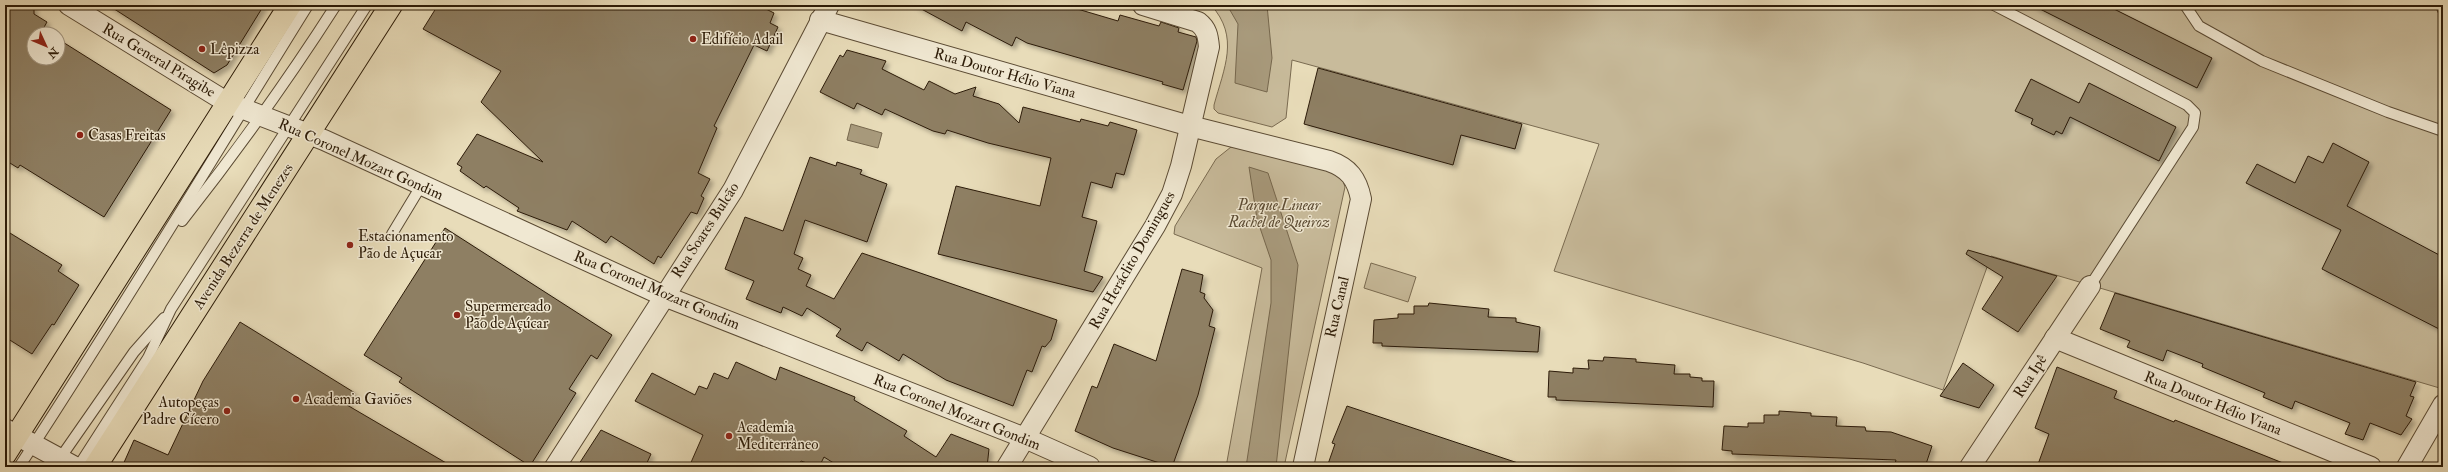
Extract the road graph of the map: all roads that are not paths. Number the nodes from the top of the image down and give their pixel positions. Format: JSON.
{"nodes":[{"id":1,"x":69,"y":5,"type":"edge"},
{"id":2,"x":290,"y":5,"type":"edge"},
{"id":3,"x":308,"y":5,"type":"edge"},
{"id":4,"x":336,"y":5,"type":"edge"},
{"id":5,"x":367,"y":5,"type":"edge"},
{"id":6,"x":391,"y":5,"type":"edge"},
{"id":7,"x":1143,"y":5,"type":"edge"},
{"id":8,"x":1994,"y":5,"type":"edge"},
{"id":9,"x":2185,"y":5,"type":"edge"},
{"id":10,"x":2441,"y":5,"type":"edge"},
{"id":11,"x":2443,"y":10,"type":"edge"},
{"id":12,"x":825,"y":12,"type":"edge"},
{"id":13,"x":236,"y":105,"type":"junction"},
{"id":14,"x":262,"y":116,"type":"junction"},
{"id":15,"x":289,"y":126,"type":"junction"},
{"id":16,"x":1190,"y":126,"type":"junction"},
{"id":17,"x":2443,"y":131,"type":"edge"},
{"id":18,"x":309,"y":134,"type":"junction"},
{"id":19,"x":421,"y":186,"type":"junction"},
{"id":20,"x":392,"y":234,"type":"dead end"},
{"id":21,"x":157,"y":253,"type":"junction"},
{"id":22,"x":2090,"y":286,"type":"joint"},
{"id":23,"x":664,"y":296,"type":"junction"},
{"id":24,"x":172,"y":309,"type":"junction"},
{"id":25,"x":2055,"y":338,"type":"junction"},
{"id":26,"x":2443,"y":405,"type":"edge"},
{"id":27,"x":1025,"y":438,"type":"junction"},
{"id":28,"x":15,"y":441,"type":"edge"},
{"id":29,"x":63,"y":464,"type":"edge"},
{"id":30,"x":19,"y":467,"type":"edge"},
{"id":31,"x":78,"y":467,"type":"edge"},
{"id":32,"x":95,"y":467,"type":"edge"},
{"id":33,"x":555,"y":467,"type":"edge"},
{"id":34,"x":1007,"y":467,"type":"edge"},
{"id":35,"x":1090,"y":467,"type":"edge"},
{"id":36,"x":1303,"y":467,"type":"edge"},
{"id":37,"x":1970,"y":467,"type":"edge"},
{"id":38,"x":2371,"y":467,"type":"edge"},
{"id":39,"x":2407,"y":467,"type":"edge"}],
"edges":[{"from":1,"to":13,"type":"street","name":"Rua General Piragibe"},
{"from":2,"to":13,"type":"main road"},
{"from":3,"to":13,"type":"lane"},
{"from":4,"to":14,"type":"lane"},
{"from":5,"to":15,"type":"lane","name":"Avenida Bezerra de Menezes"},
{"from":6,"to":18,"type":"main road","name":"Avenida Bezerra de Menezes"},
{"from":7,"to":16,"type":"street","name":"Rua Heráclito Domingues"},
{"from":8,"to":22,"type":"lane"},
{"from":9,"to":17,"type":"lane"},
{"from":10,"to":11,"type":"lane"},
{"from":12,"to":16,"type":"street","name":"Rua Doutor Hélio Viana"},
{"from":12,"to":23,"type":"street","name":"Rua Soares Bulcão"},
{"from":13,"to":14,"type":"street","name":"Rua Coronel Mozart Gondim"},
{"from":13,"to":21,"type":"lane"},
{"from":13,"to":28,"type":"main road"},
{"from":14,"to":15,"type":"street","name":"Rua Coronel Mozart Gondim"},
{"from":14,"to":21,"type":"lane"},
{"from":15,"to":18,"type":"street","name":"Rua Coronel Mozart Gondim"},
{"from":15,"to":24,"type":"lane","name":"Avenida Bezerra de Menezes"},
{"from":16,"to":27,"type":"street","name":"Rua Heráclito Domingues"},
{"from":16,"to":36,"type":"street","name":"Rua Canal"},
{"from":18,"to":19,"type":"street","name":"Rua Coronel Mozart Gondim"},
{"from":18,"to":32,"type":"main road","name":"Avenida Bezerra de Menezes"},
{"from":19,"to":20,"type":"lane"},
{"from":19,"to":23,"type":"street","name":"Rua Coronel Mozart Gondim"},
{"from":21,"to":28,"type":"lane"},
{"from":22,"to":25,"type":"street","name":"Rua Ipê"},
{"from":23,"to":27,"type":"street","name":"Rua Coronel Mozart Gondim"},
{"from":23,"to":33,"type":"street","name":"Rua Soares Bulcão"},
{"from":24,"to":29,"type":"lane","name":"Avenida Bezerra de Menezes"},
{"from":24,"to":31,"type":"lane","name":"Avenida Bezerra de Menezes"},
{"from":25,"to":37,"type":"street","name":"Rua Ipê"},
{"from":25,"to":38,"type":"street","name":"Rua Doutor Hélio Viana"},
{"from":26,"to":39,"type":"street"},
{"from":27,"to":34,"type":"street","name":"Rua Heráclito Domingues"},
{"from":27,"to":35,"type":"street","name":"Rua Coronel Mozart Gondim"},
{"from":28,"to":29,"type":"street"},
{"from":28,"to":30,"type":"lane"}]}
